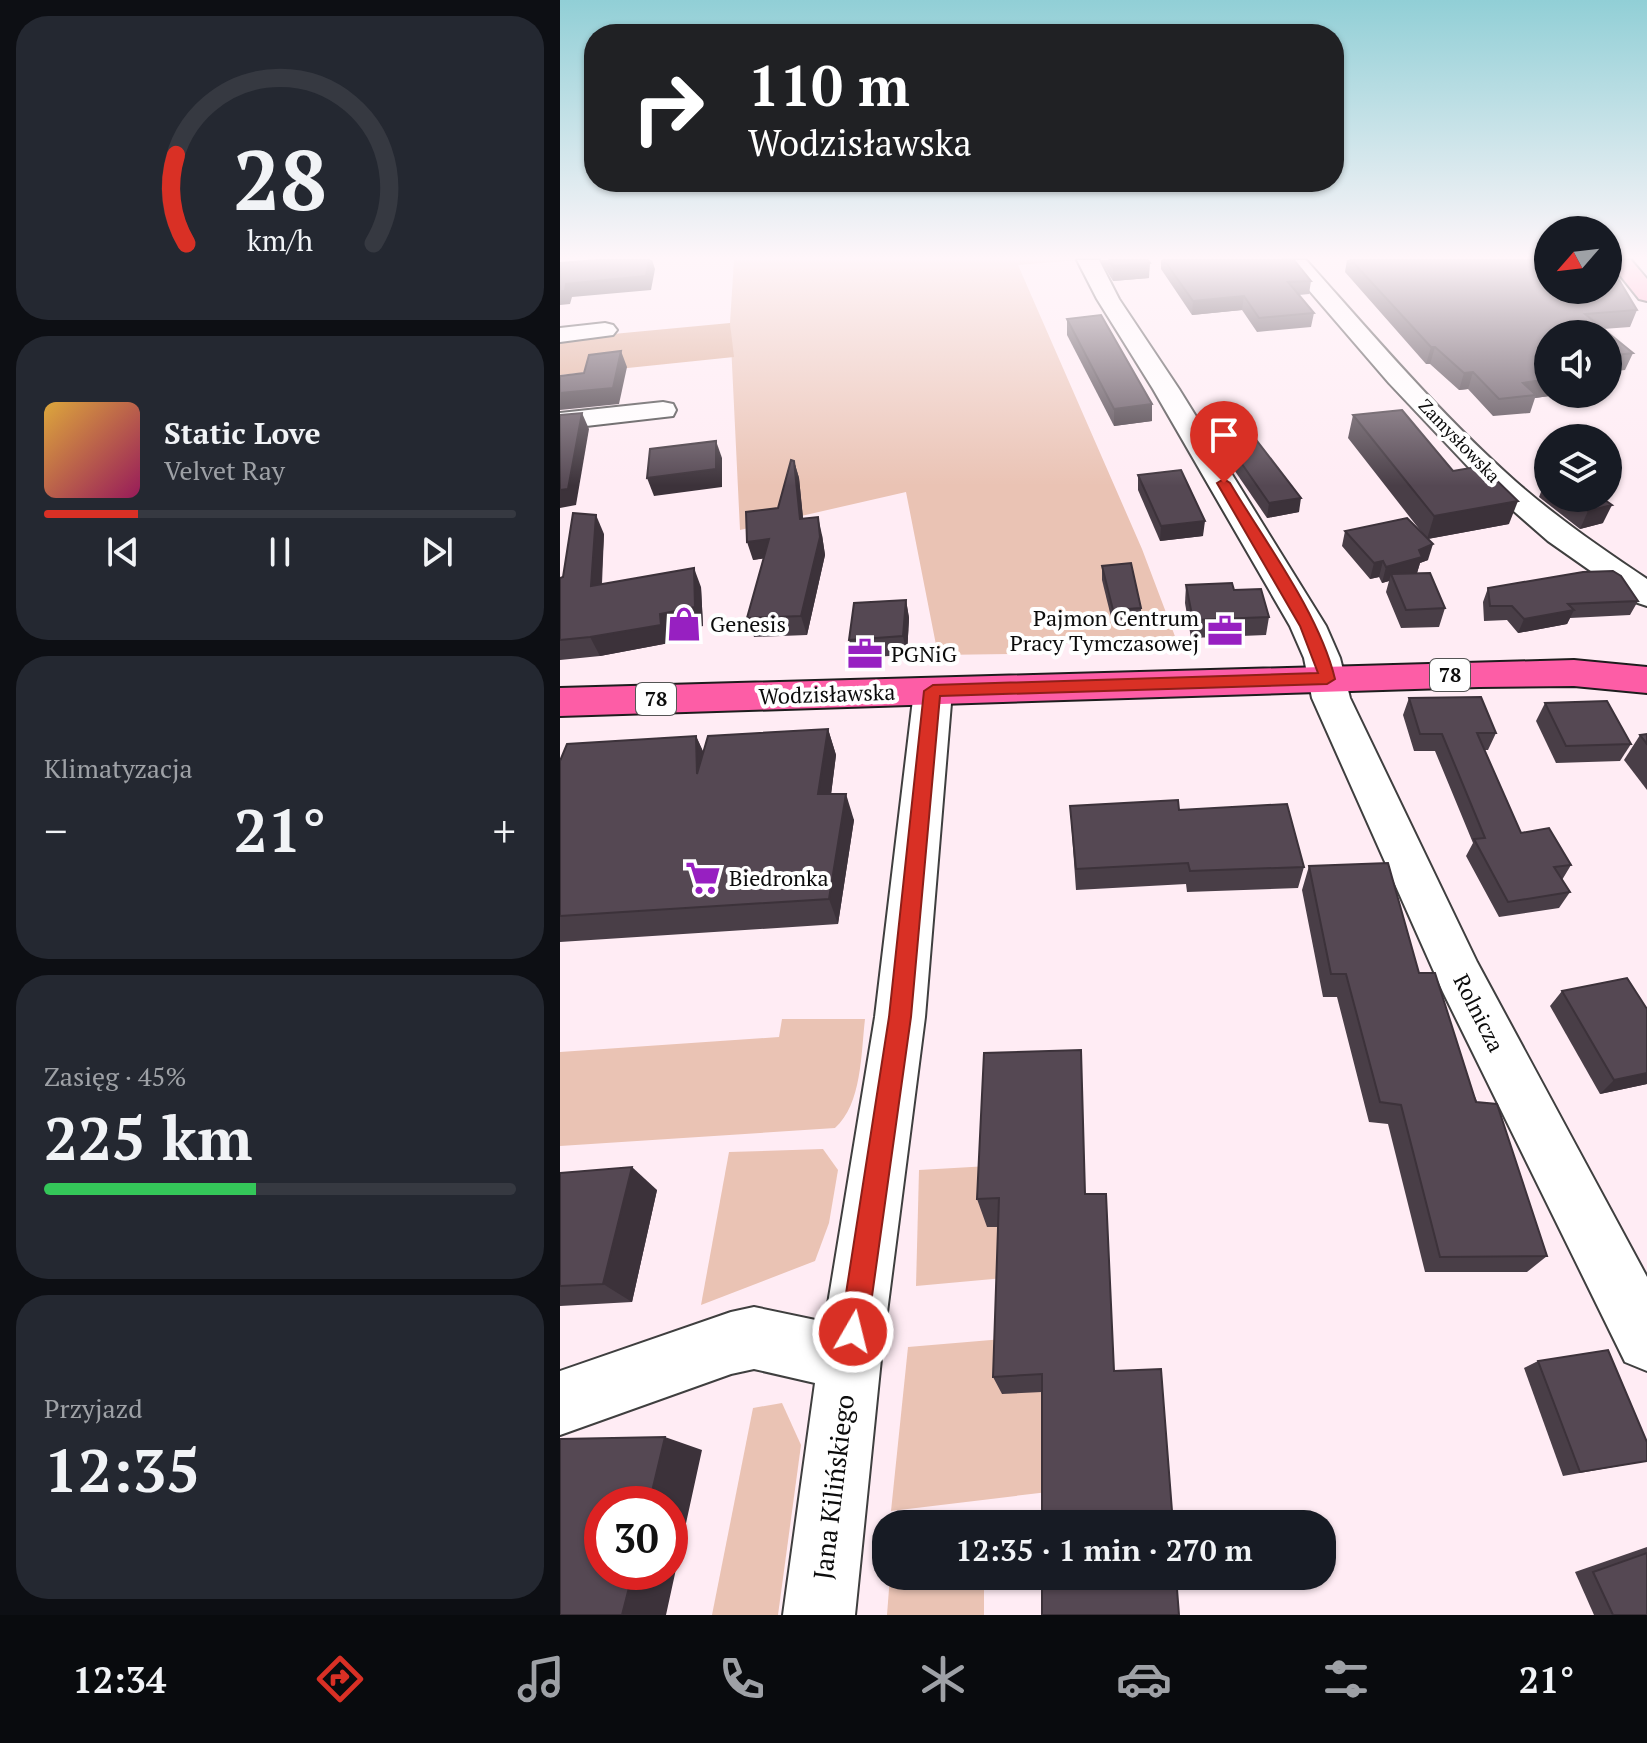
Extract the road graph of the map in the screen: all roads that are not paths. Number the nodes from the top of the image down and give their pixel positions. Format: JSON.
{"nodes":[{"id":1,"x":1131,"y":335,"type":"edge"},
{"id":2,"x":1360,"y":335,"type":"edge"},
{"id":3,"x":663,"y":410,"type":"dead end"},
{"id":4,"x":560,"y":421,"type":"edge"},
{"id":5,"x":1647,"y":595,"type":"edge"},
{"id":6,"x":1647,"y":657,"type":"edge"},
{"id":7,"x":1574,"y":673,"type":"junction"},
{"id":8,"x":1327,"y":679,"type":"junction"},
{"id":9,"x":1647,"y":680,"type":"edge"},
{"id":10,"x":933,"y":691,"type":"junction"},
{"id":11,"x":560,"y":702,"type":"edge"},
{"id":12,"x":1647,"y":1340,"type":"edge"},
{"id":13,"x":850,"y":1359,"type":"junction"},
{"id":14,"x":560,"y":1403,"type":"edge"},
{"id":15,"x":819,"y":1615,"type":"edge"}],
"edges":[{"from":1,"to":8,"type":"street","name":"Rolnicza"},
{"from":2,"to":5,"type":"street","name":"Zamysłowska"},
{"from":3,"to":4,"type":"street"},
{"from":6,"to":7,"type":"main road","name":"Wodzisławska","number":"78"},
{"from":7,"to":8,"type":"main road","name":"Wodzisławska","number":"78"},
{"from":7,"to":9,"type":"main road","name":"Wodzisławska","number":"78"},
{"from":8,"to":10,"type":"main road","name":"Wodzisławska","number":"78"},
{"from":8,"to":12,"type":"street","name":"Rolnicza"},
{"from":10,"to":11,"type":"main road","name":"Wodzisławska","number":"78"},
{"from":10,"to":13,"type":"street","name":"Jana Kilińskiego"},
{"from":13,"to":14,"type":"street"},
{"from":13,"to":15,"type":"street","name":"Jana Kilińskiego"}]}
